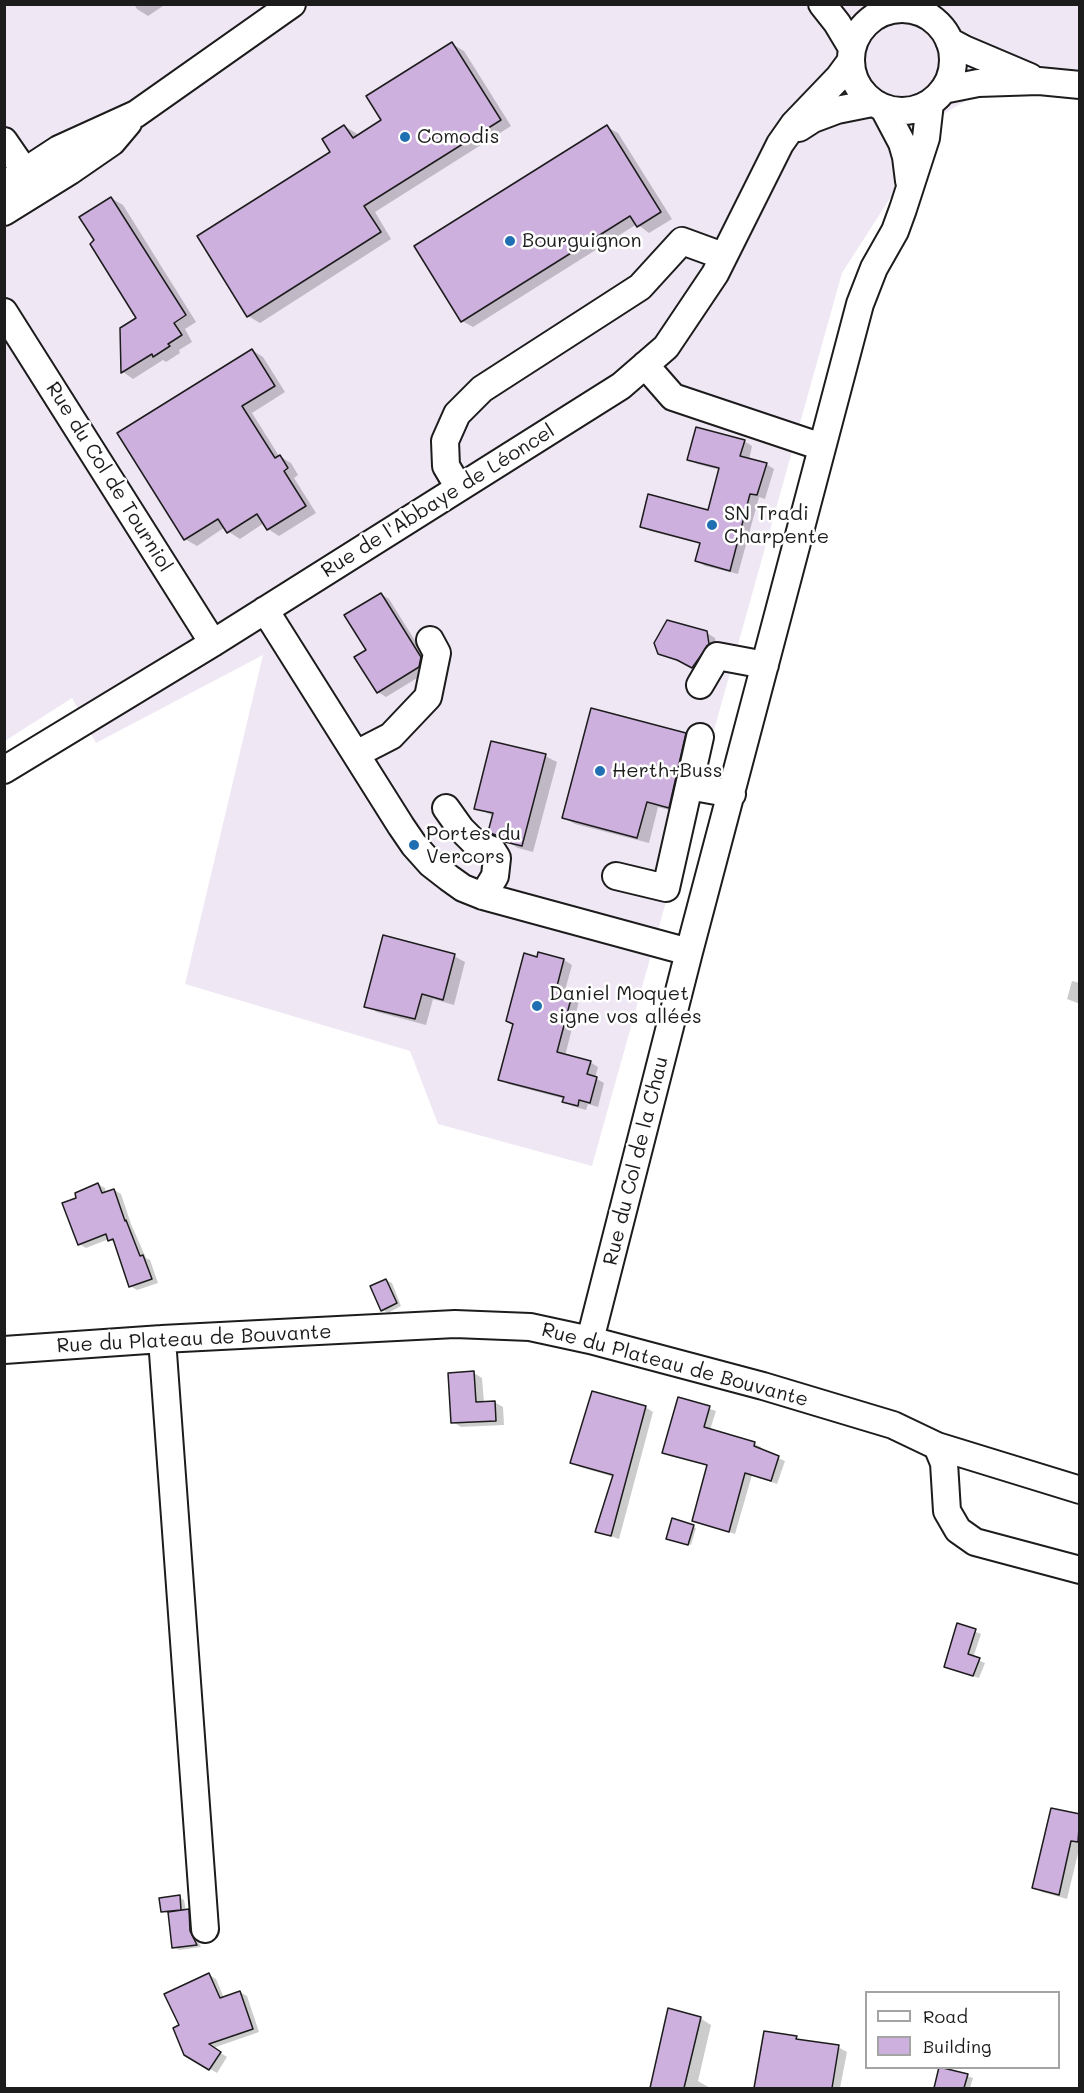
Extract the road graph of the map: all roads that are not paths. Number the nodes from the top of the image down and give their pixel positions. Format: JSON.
{"nodes":[{"id":1,"x":292,"y":4,"type":"edge"},
{"id":2,"x":822,"y":4,"type":"edge"},
{"id":3,"x":886,"y":8,"type":"edge"},
{"id":4,"x":944,"y":24,"type":"edge"},
{"id":5,"x":851,"y":55,"type":"junction"},
{"id":6,"x":1039,"y":81,"type":"junction"},
{"id":7,"x":1080,"y":85,"type":"edge"},
{"id":8,"x":937,"y":97,"type":"junction"},
{"id":9,"x":878,"y":106,"type":"junction"},
{"id":10,"x":4,"y":141,"type":"edge"},
{"id":11,"x":780,"y":144,"type":"junction"},
{"id":12,"x":22,"y":183,"type":"edge"},
{"id":13,"x":910,"y":187,"type":"junction"},
{"id":14,"x":4,"y":213,"type":"edge"},
{"id":15,"x":723,"y":256,"type":"junction"},
{"id":16,"x":4,"y":312,"type":"edge"},
{"id":17,"x":645,"y":365,"type":"junction"},
{"id":18,"x":822,"y":447,"type":"junction"},
{"id":19,"x":459,"y":488,"type":"junction"},
{"id":20,"x":265,"y":610,"type":"junction"},
{"id":21,"x":430,"y":640,"type":"dead end"},
{"id":22,"x":213,"y":643,"type":"junction"},
{"id":23,"x":765,"y":664,"type":"junction"},
{"id":24,"x":700,"y":685,"type":"dead end"},
{"id":25,"x":700,"y":737,"type":"dead end"},
{"id":26,"x":356,"y":754,"type":"junction"},
{"id":27,"x":4,"y":770,"type":"edge"},
{"id":28,"x":689,"y":786,"type":"junction"},
{"id":29,"x":732,"y":794,"type":"junction"},
{"id":30,"x":446,"y":808,"type":"dead end"},
{"id":31,"x":672,"y":858,"type":"junction"},
{"id":32,"x":711,"y":872,"type":"junction"},
{"id":33,"x":616,"y":876,"type":"dead end"},
{"id":34,"x":483,"y":896,"type":"junction"},
{"id":35,"x":689,"y":952,"type":"junction"},
{"id":36,"x":162,"y":1338,"type":"junction"},
{"id":37,"x":590,"y":1340,"type":"junction"},
{"id":38,"x":4,"y":1350,"type":"edge"},
{"id":39,"x":937,"y":1446,"type":"junction"},
{"id":40,"x":1080,"y":1490,"type":"edge"},
{"id":41,"x":1080,"y":1570,"type":"edge"},
{"id":42,"x":205,"y":1929,"type":"dead end"}],
"edges":[{"from":1,"to":12,"type":"street"},
{"from":2,"to":5,"type":"street"},
{"from":3,"to":4,"type":"street"},
{"from":3,"to":5,"type":"street"},
{"from":4,"to":6,"type":"street"},
{"from":4,"to":8,"type":"street"},
{"from":5,"to":9,"type":"street"},
{"from":5,"to":11,"type":"street","name":"Rue de l'Abbaye de Léoncel"},
{"from":6,"to":7,"type":"street"},
{"from":6,"to":8,"type":"street"},
{"from":8,"to":9,"type":"street"},
{"from":8,"to":13,"type":"street","name":"Rue du Col de la Chau"},
{"from":9,"to":11,"type":"street"},
{"from":9,"to":13,"type":"street","name":"Rue du Col de la Chau"},
{"from":10,"to":12,"type":"street"},
{"from":11,"to":15,"type":"street","name":"Rue de l'Abbaye de Léoncel"},
{"from":12,"to":14,"type":"street"},
{"from":13,"to":18,"type":"street","name":"Rue du Col de la Chau"},
{"from":15,"to":17,"type":"street","name":"Rue de l'Abbaye de Léoncel"},
{"from":15,"to":19,"type":"street"},
{"from":16,"to":22,"type":"street","name":"Rue du Col de Tourniol"},
{"from":17,"to":18,"type":"street"},
{"from":17,"to":19,"type":"street","name":"Rue de l'Abbaye de Léoncel"},
{"from":18,"to":23,"type":"street","name":"Rue du Col de la Chau"},
{"from":19,"to":20,"type":"street","name":"Rue de l'Abbaye de Léoncel"},
{"from":20,"to":22,"type":"street","name":"Rue de l'Abbaye de Léoncel"},
{"from":20,"to":26,"type":"street"},
{"from":21,"to":26,"type":"street"},
{"from":22,"to":27,"type":"street","name":"Rue de l'Abbaye de Léoncel"},
{"from":23,"to":24,"type":"street"},
{"from":23,"to":29,"type":"street","name":"Rue du Col de la Chau"},
{"from":25,"to":28,"type":"street"},
{"from":26,"to":34,"type":"street"},
{"from":28,"to":29,"type":"street"},
{"from":28,"to":31,"type":"street"},
{"from":29,"to":32,"type":"street","name":"Rue du Col de la Chau"},
{"from":30,"to":34,"type":"street"},
{"from":31,"to":32,"type":"street"},
{"from":31,"to":33,"type":"street"},
{"from":32,"to":35,"type":"street","name":"Rue du Col de la Chau"},
{"from":34,"to":35,"type":"street"},
{"from":35,"to":37,"type":"street","name":"Rue du Col de la Chau"},
{"from":36,"to":37,"type":"street","name":"Rue du Plateau de Bouvante"},
{"from":36,"to":38,"type":"street","name":"Rue du Plateau de Bouvante"},
{"from":36,"to":42,"type":"street"},
{"from":37,"to":39,"type":"street","name":"Rue du Plateau de Bouvante"},
{"from":39,"to":40,"type":"street","name":"Rue du Plateau de Bouvante"},
{"from":39,"to":41,"type":"street"}]}
